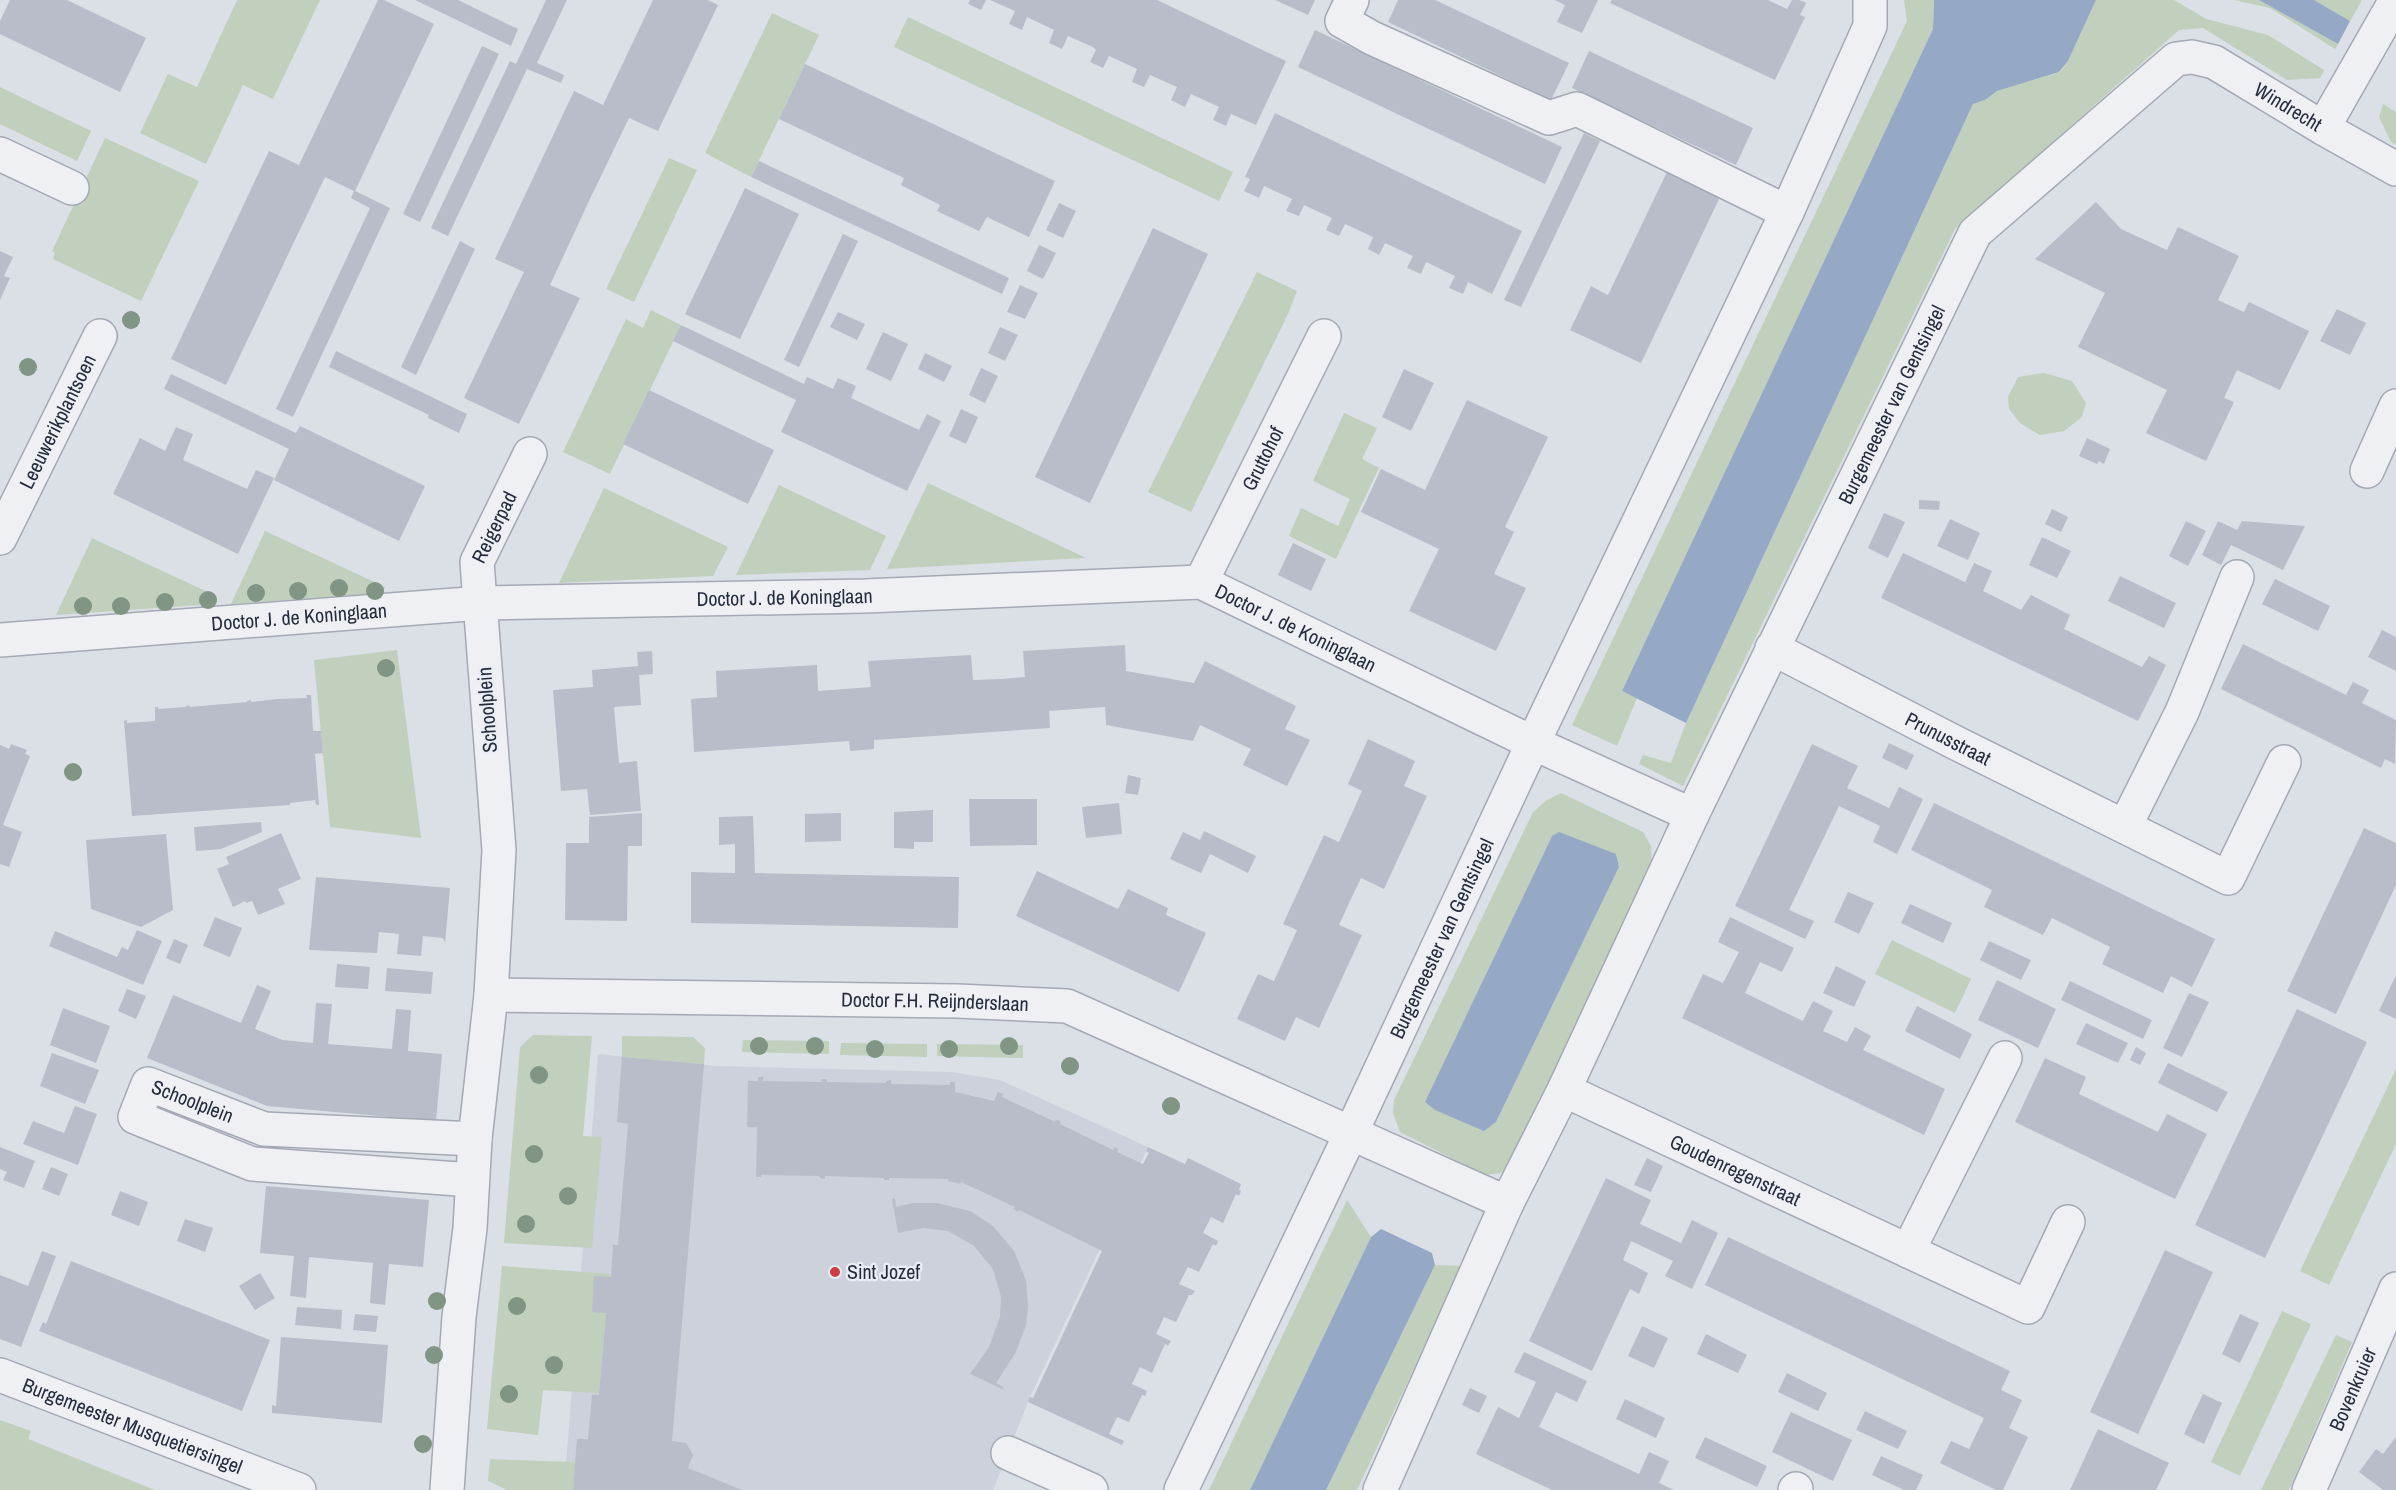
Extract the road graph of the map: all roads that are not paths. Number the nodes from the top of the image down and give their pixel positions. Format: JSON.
{"nodes":[{"id":1,"x":1352,"y":0,"type":"edge"},
{"id":2,"x":1870,"y":0,"type":"edge"},
{"id":3,"x":2396,"y":0,"type":"edge"},
{"id":4,"x":2176,"y":59,"type":"joint"},
{"id":5,"x":2323,"y":128,"type":"junction"},
{"id":6,"x":0,"y":154,"type":"edge"},
{"id":7,"x":2396,"y":169,"type":"edge"},
{"id":8,"x":72,"y":188,"type":"dead end"},
{"id":9,"x":1787,"y":212,"type":"junction"},
{"id":10,"x":100,"y":336,"type":"dead end"},
{"id":11,"x":1324,"y":336,"type":"dead end"},
{"id":12,"x":2396,"y":406,"type":"edge"},
{"id":13,"x":530,"y":454,"type":"dead end"},
{"id":14,"x":2367,"y":471,"type":"dead end"},
{"id":15,"x":0,"y":538,"type":"edge"},
{"id":16,"x":2237,"y":577,"type":"dead end"},
{"id":17,"x":1202,"y":582,"type":"junction"},
{"id":18,"x":481,"y":603,"type":"junction"},
{"id":19,"x":0,"y":640,"type":"edge"},
{"id":20,"x":1772,"y":648,"type":"junction"},
{"id":21,"x":1533,"y":742,"type":"junction"},
{"id":22,"x":2284,"y":762,"type":"dead end"},
{"id":23,"x":1692,"y":814,"type":"junction"},
{"id":24,"x":2125,"y":826,"type":"junction"},
{"id":25,"x":491,"y":995,"type":"junction"},
{"id":26,"x":2005,"y":1058,"type":"dead end"},
{"id":27,"x":1564,"y":1090,"type":"junction"},
{"id":28,"x":1351,"y":1133,"type":"junction"},
{"id":29,"x":475,"y":1139,"type":"junction"},
{"id":30,"x":472,"y":1180,"type":"junction"},
{"id":31,"x":1508,"y":1203,"type":"junction"},
{"id":32,"x":2068,"y":1222,"type":"dead end"},
{"id":33,"x":1908,"y":1251,"type":"junction"},
{"id":34,"x":2396,"y":1289,"type":"edge"},
{"id":35,"x":0,"y":1375,"type":"edge"},
{"id":36,"x":1008,"y":1453,"type":"dead end"},
{"id":37,"x":299,"y":1490,"type":"edge"},
{"id":38,"x":447,"y":1490,"type":"edge"},
{"id":39,"x":1091,"y":1490,"type":"edge"},
{"id":40,"x":1180,"y":1490,"type":"edge"},
{"id":41,"x":1380,"y":1490,"type":"edge"},
{"id":42,"x":2309,"y":1490,"type":"edge"}],
"edges":[{"from":1,"to":9,"type":"street"},
{"from":2,"to":9,"type":"street","name":"Burgemeester van Gentsingel"},
{"from":3,"to":5,"type":"street"},
{"from":4,"to":5,"type":"street","name":"Windrecht"},
{"from":4,"to":20,"type":"street","name":"Burgemeester van Gentsingel"},
{"from":5,"to":7,"type":"street","name":"Windrecht"},
{"from":6,"to":8,"type":"street"},
{"from":9,"to":21,"type":"street","name":"Burgemeester van Gentsingel"},
{"from":10,"to":15,"type":"street","name":"Leeuwerikplantsoen"},
{"from":11,"to":17,"type":"street","name":"Gruttohof"},
{"from":12,"to":14,"type":"street"},
{"from":13,"to":18,"type":"street","name":"Reigerpad"},
{"from":16,"to":24,"type":"street"},
{"from":17,"to":18,"type":"street","name":"Doctor J. de Koninglaan"},
{"from":17,"to":21,"type":"street","name":"Doctor J. de Koninglaan"},
{"from":18,"to":19,"type":"street","name":"Doctor J. de Koninglaan"},
{"from":18,"to":25,"type":"street","name":"Schoolplein"},
{"from":20,"to":23,"type":"street","name":"Burgemeester van Gentsingel"},
{"from":20,"to":24,"type":"street","name":"Prunusstraat"},
{"from":21,"to":23,"type":"street"},
{"from":21,"to":28,"type":"street","name":"Burgemeester van Gentsingel"},
{"from":22,"to":24,"type":"street","name":"Prunusstraat"},
{"from":23,"to":27,"type":"street","name":"Burgemeester van Gentsingel"},
{"from":25,"to":28,"type":"street","name":"Doctor F.H. Reijnderslaan"},
{"from":25,"to":29,"type":"street","name":"Schoolplein"},
{"from":26,"to":33,"type":"street"},
{"from":27,"to":31,"type":"street","name":"Burgemeester van Gentsingel"},
{"from":27,"to":33,"type":"street","name":"Goudenregenstraat"},
{"from":28,"to":31,"type":"street"},
{"from":28,"to":40,"type":"street","name":"Burgemeester van Gentsingel"},
{"from":29,"to":30,"type":"street","name":"Schoolplein"},
{"from":29,"to":30,"type":"street","name":"Schoolplein"},
{"from":30,"to":38,"type":"street","name":"Schoolplein"},
{"from":31,"to":41,"type":"street","name":"Burgemeester van Gentsingel"},
{"from":32,"to":33,"type":"street","name":"Goudenregenstraat"},
{"from":34,"to":42,"type":"street","name":"Bovenkruier"},
{"from":35,"to":37,"type":"street","name":"Burgemeester Musquetiersingel"},
{"from":36,"to":39,"type":"street"}]}
